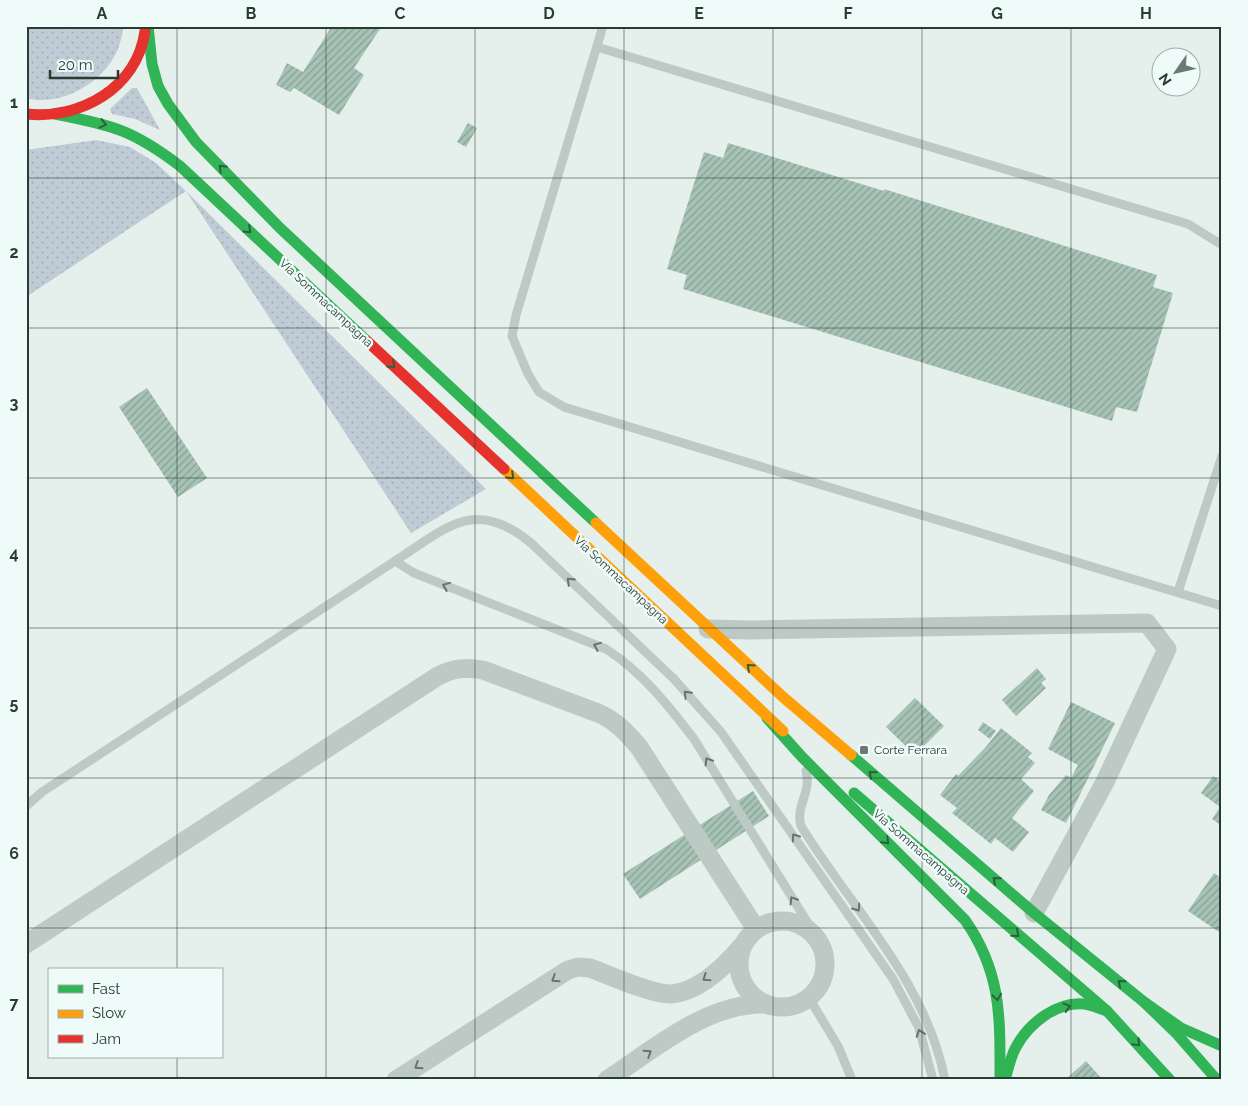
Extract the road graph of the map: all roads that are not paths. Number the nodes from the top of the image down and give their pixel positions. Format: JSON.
{"nodes":[{"id":1,"x":147,"y":26,"type":"edge"},
{"id":2,"x":603,"y":26,"type":"edge"},
{"id":3,"x":597,"y":47,"type":"junction"},
{"id":4,"x":36,"y":118,"type":"edge"},
{"id":5,"x":1222,"y":245,"type":"edge"},
{"id":6,"x":1222,"y":456,"type":"edge"},
{"id":7,"x":395,"y":561,"type":"junction"},
{"id":8,"x":1178,"y":592,"type":"junction"},
{"id":9,"x":1222,"y":606,"type":"edge"},
{"id":10,"x":708,"y":629,"type":"junction"},
{"id":11,"x":767,"y":718,"type":"junction"},
{"id":12,"x":802,"y":757,"type":"junction"},
{"id":13,"x":26,"y":806,"type":"edge"},
{"id":14,"x":1034,"y":913,"type":"junction"},
{"id":15,"x":756,"y":929,"type":"junction"},
{"id":16,"x":819,"y":941,"type":"junction"},
{"id":17,"x":26,"y":944,"type":"edge"},
{"id":18,"x":742,"y":946,"type":"junction"},
{"id":19,"x":808,"y":998,"type":"junction"},
{"id":20,"x":1144,"y":1002,"type":"junction"},
{"id":21,"x":766,"y":1004,"type":"junction"},
{"id":22,"x":1107,"y":1011,"type":"junction"},
{"id":23,"x":1222,"y":1046,"type":"edge"},
{"id":24,"x":396,"y":1080,"type":"edge"},
{"id":25,"x":607,"y":1080,"type":"edge"},
{"id":26,"x":852,"y":1080,"type":"edge"},
{"id":27,"x":933,"y":1080,"type":"edge"},
{"id":28,"x":945,"y":1080,"type":"edge"},
{"id":29,"x":1000,"y":1080,"type":"edge"},
{"id":30,"x":1004,"y":1080,"type":"edge"},
{"id":31,"x":1170,"y":1080,"type":"edge"},
{"id":32,"x":1217,"y":1080,"type":"edge"}],
"edges":[{"from":1,"to":4,"type":"main road","name":"Via Sommacampagna"},
{"from":10,"to":1,"type":"main road","name":"Via Sommacampagna","one_way":true},
{"from":2,"to":3,"type":"lane"},
{"from":3,"to":5,"type":"lane"},
{"from":3,"to":8,"type":"lane"},
{"from":4,"to":11,"type":"main road","name":"Via Sommacampagna","one_way":true},
{"from":6,"to":8,"type":"lane"},
{"from":7,"to":13,"type":"lane"},
{"from":16,"to":7,"type":"lane","one_way":true},
{"from":27,"to":7,"type":"lane","one_way":true},
{"from":8,"to":9,"type":"lane"},
{"from":14,"to":10,"type":"main road","name":"Via Sommacampagna","one_way":true},
{"from":10,"to":14,"type":"street"},
{"from":11,"to":12,"type":"main road"},
{"from":11,"to":22,"type":"main road","name":"Via Sommacampagna","one_way":true},
{"from":12,"to":28,"type":"lane","one_way":true},
{"from":12,"to":29,"type":"main road","one_way":true},
{"from":20,"to":14,"type":"main road","name":"Via Sommacampagna","one_way":true},
{"from":15,"to":16,"type":"street"},
{"from":15,"to":17,"type":"street"},
{"from":15,"to":18,"type":"street"},
{"from":16,"to":19,"type":"street"},
{"from":18,"to":21,"type":"street"},
{"from":18,"to":24,"type":"street","one_way":true},
{"from":19,"to":21,"type":"street"},
{"from":19,"to":26,"type":"lane"},
{"from":20,"to":23,"type":"main road"},
{"from":20,"to":32,"type":"main road","name":"Via Sommacampagna"},
{"from":25,"to":21,"type":"street","one_way":true},
{"from":30,"to":22,"type":"main road","one_way":true},
{"from":22,"to":31,"type":"main road","name":"Via Sommacampagna","one_way":true}]}
